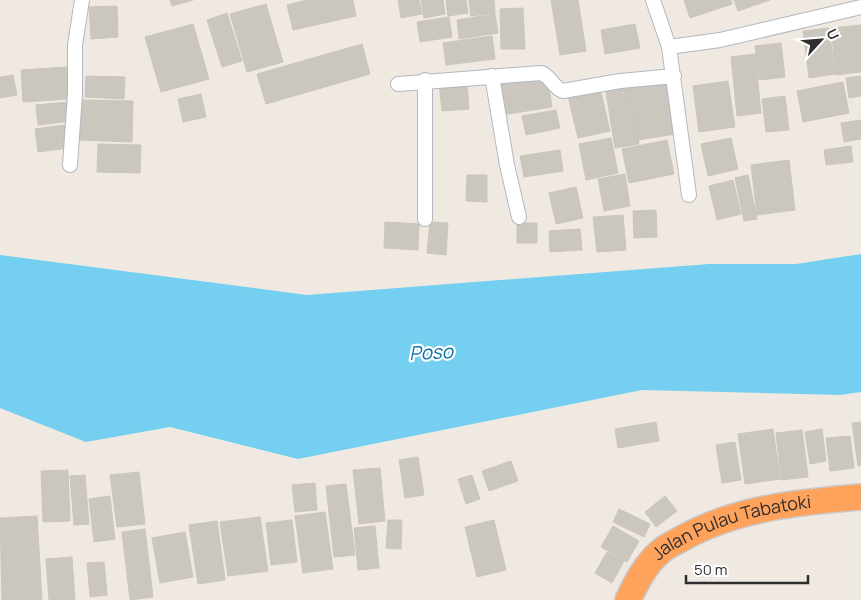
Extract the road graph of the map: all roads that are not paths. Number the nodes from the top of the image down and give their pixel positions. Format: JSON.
{"nodes":[{"id":1,"x":82,"y":0,"type":"edge"},
{"id":2,"x":653,"y":0,"type":"edge"},
{"id":3,"x":861,"y":7,"type":"edge"},
{"id":4,"x":669,"y":47,"type":"junction"},
{"id":5,"x":492,"y":76,"type":"junction"},
{"id":6,"x":674,"y":76,"type":"junction"},
{"id":7,"x":425,"y":80,"type":"junction"},
{"id":8,"x":398,"y":84,"type":"dead end"},
{"id":9,"x":70,"y":165,"type":"dead end"},
{"id":10,"x":689,"y":195,"type":"dead end"},
{"id":11,"x":519,"y":217,"type":"dead end"},
{"id":12,"x":425,"y":219,"type":"dead end"},
{"id":13,"x":861,"y":497,"type":"edge"},
{"id":14,"x":628,"y":600,"type":"edge"}],
"edges":[{"from":1,"to":9,"type":"street"},
{"from":2,"to":4,"type":"street"},
{"from":3,"to":4,"type":"street"},
{"from":4,"to":6,"type":"street"},
{"from":5,"to":6,"type":"street"},
{"from":5,"to":7,"type":"street"},
{"from":5,"to":11,"type":"street"},
{"from":6,"to":10,"type":"street"},
{"from":7,"to":8,"type":"street"},
{"from":7,"to":12,"type":"street"},
{"from":13,"to":14,"type":"highway","name":"Jalan Pulau Tabatoki"}]}
